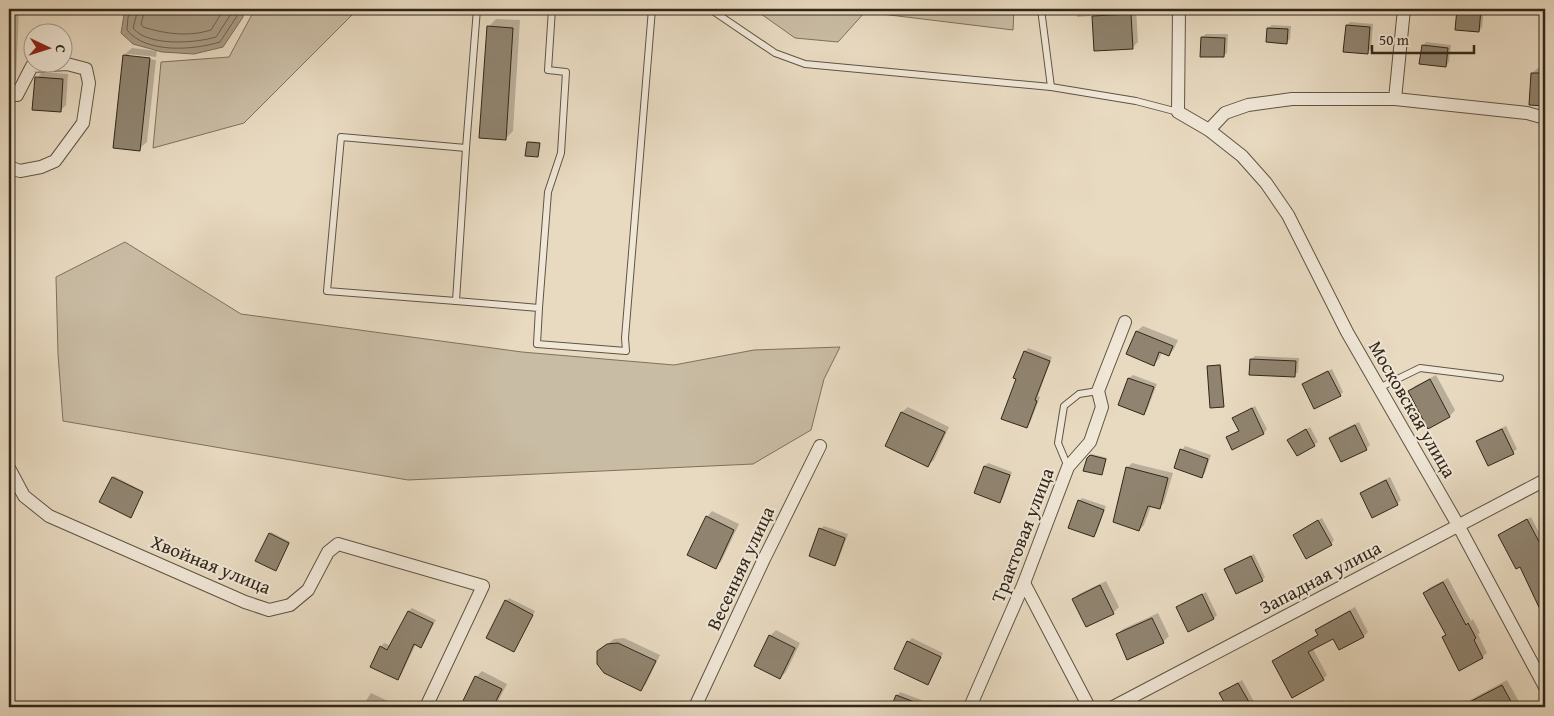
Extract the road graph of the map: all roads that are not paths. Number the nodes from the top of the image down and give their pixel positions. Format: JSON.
{"nodes":[{"id":1,"x":477,"y":9,"type":"edge"},
{"id":2,"x":552,"y":9,"type":"edge"},
{"id":3,"x":652,"y":9,"type":"edge"},
{"id":4,"x":710,"y":9,"type":"edge"},
{"id":5,"x":1041,"y":9,"type":"edge"},
{"id":6,"x":1179,"y":9,"type":"edge"},
{"id":7,"x":1404,"y":9,"type":"edge"},
{"id":8,"x":1051,"y":87,"type":"junction"},
{"id":9,"x":9,"y":94,"type":"edge"},
{"id":10,"x":1395,"y":99,"type":"junction"},
{"id":11,"x":1178,"y":112,"type":"junction"},
{"id":12,"x":1545,"y":118,"type":"edge"},
{"id":13,"x":1209,"y":130,"type":"junction"},
{"id":14,"x":466,"y":148,"type":"junction"},
{"id":15,"x":9,"y":167,"type":"edge"},
{"id":16,"x":456,"y":301,"type":"junction"},
{"id":17,"x":539,"y":308,"type":"junction"},
{"id":18,"x":1125,"y":322,"type":"dead end"},
{"id":19,"x":1500,"y":378,"type":"dead end"},
{"id":20,"x":1379,"y":388,"type":"junction"},
{"id":21,"x":1098,"y":391,"type":"junction"},
{"id":22,"x":820,"y":446,"type":"dead end"},
{"id":23,"x":1068,"y":467,"type":"junction"},
{"id":24,"x":9,"y":468,"type":"edge"},
{"id":25,"x":1545,"y":480,"type":"edge"},
{"id":26,"x":1458,"y":525,"type":"junction"},
{"id":27,"x":1024,"y":583,"type":"junction"},
{"id":28,"x":1545,"y":687,"type":"edge"},
{"id":29,"x":426,"y":707,"type":"edge"},
{"id":30,"x":695,"y":707,"type":"edge"},
{"id":31,"x":970,"y":707,"type":"edge"},
{"id":32,"x":1089,"y":707,"type":"edge"},
{"id":33,"x":1113,"y":707,"type":"edge"}],
"edges":[{"from":1,"to":14,"type":"lane"},
{"from":2,"to":17,"type":"lane"},
{"from":3,"to":17,"type":"lane"},
{"from":4,"to":8,"type":"lane"},
{"from":5,"to":8,"type":"lane"},
{"from":6,"to":11,"type":"street"},
{"from":7,"to":10,"type":"street"},
{"from":8,"to":11,"type":"lane"},
{"from":9,"to":15,"type":"street"},
{"from":10,"to":12,"type":"street"},
{"from":10,"to":13,"type":"street"},
{"from":11,"to":13,"type":"street","name":"Московская улица"},
{"from":13,"to":20,"type":"street","name":"Московская улица"},
{"from":14,"to":16,"type":"lane"},
{"from":14,"to":16,"type":"lane"},
{"from":16,"to":17,"type":"lane"},
{"from":18,"to":21,"type":"street","name":"Трактовая улица"},
{"from":19,"to":20,"type":"lane"},
{"from":20,"to":26,"type":"street","name":"Московская улица"},
{"from":21,"to":23,"type":"street","name":"Трактовая улица"},
{"from":21,"to":23,"type":"lane"},
{"from":22,"to":30,"type":"street","name":"Весенняя улица"},
{"from":23,"to":27,"type":"street","name":"Трактовая улица"},
{"from":24,"to":29,"type":"street","name":"Хвойная улица"},
{"from":25,"to":26,"type":"street","name":"Западная улица"},
{"from":26,"to":28,"type":"street","name":"Московская улица"},
{"from":26,"to":33,"type":"street","name":"Западная улица"},
{"from":27,"to":31,"type":"street","name":"Трактовая улица"},
{"from":27,"to":32,"type":"street"}]}
